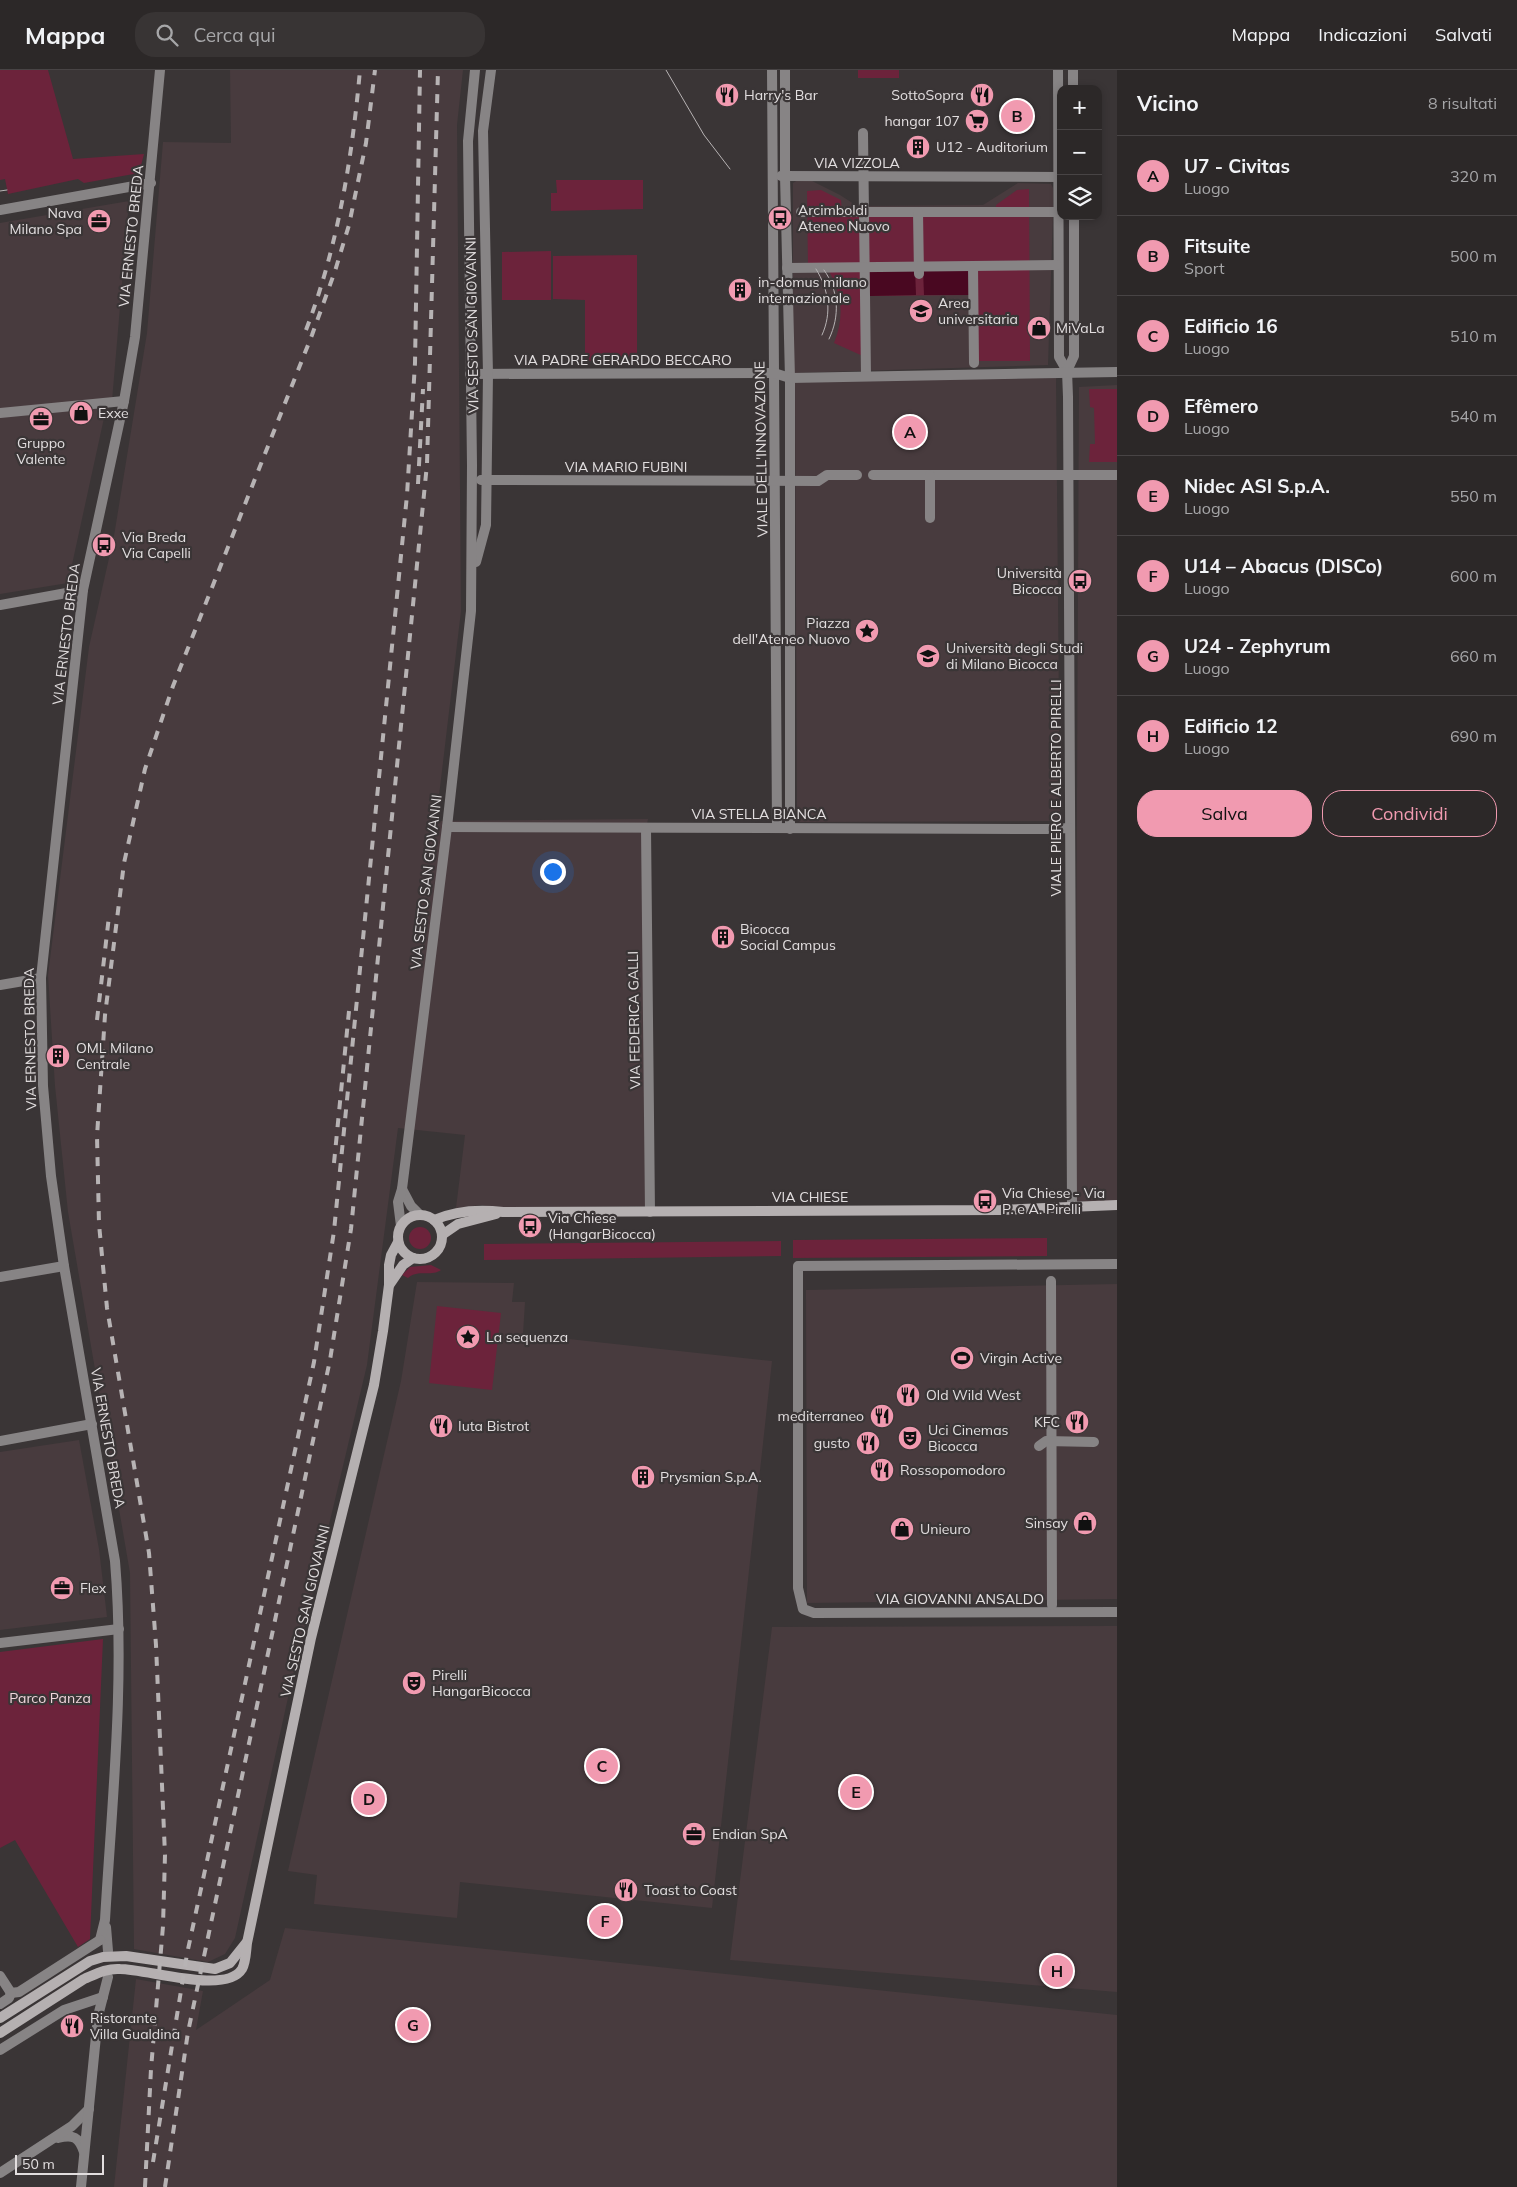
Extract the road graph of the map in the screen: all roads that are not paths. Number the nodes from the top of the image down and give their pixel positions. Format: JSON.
{"nodes":[{"id":1,"x":160,"y":70,"type":"edge"},
{"id":2,"x":475,"y":70,"type":"edge"},
{"id":3,"x":491,"y":70,"type":"edge"},
{"id":4,"x":772,"y":70,"type":"edge"},
{"id":5,"x":785,"y":70,"type":"edge"},
{"id":6,"x":1058,"y":70,"type":"edge"},
{"id":7,"x":1073,"y":70,"type":"edge"},
{"id":8,"x":1073,"y":85,"type":"edge"},
{"id":9,"x":863,"y":133,"type":"dead end"},
{"id":10,"x":1059,"y":175,"type":"edge"},
{"id":11,"x":772,"y":176,"type":"junction"},
{"id":12,"x":785,"y":176,"type":"junction"},
{"id":13,"x":863,"y":176,"type":"junction"},
{"id":14,"x":1057,"y":177,"type":"edge"},
{"id":15,"x":151,"y":183,"type":"junction"},
{"id":16,"x":0,"y":210,"type":"edge"},
{"id":17,"x":801,"y":212,"type":"dead end"},
{"id":18,"x":864,"y":212,"type":"junction"},
{"id":19,"x":918,"y":212,"type":"junction"},
{"id":20,"x":1057,"y":212,"type":"edge"},
{"id":21,"x":1058,"y":220,"type":"edge"},
{"id":22,"x":1074,"y":220,"type":"edge"},
{"id":23,"x":1058,"y":265,"type":"junction"},
{"id":24,"x":974,"y":266,"type":"junction"},
{"id":25,"x":864,"y":267,"type":"junction"},
{"id":26,"x":787,"y":268,"type":"junction"},
{"id":27,"x":919,"y":270,"type":"junction"},
{"id":28,"x":974,"y":363,"type":"dead end"},
{"id":29,"x":1067,"y":371,"type":"junction"},
{"id":30,"x":1117,"y":372,"type":"edge"},
{"id":31,"x":774,"y":373,"type":"junction"},
{"id":32,"x":470,"y":374,"type":"junction"},
{"id":33,"x":488,"y":374,"type":"junction"},
{"id":34,"x":866,"y":376,"type":"junction"},
{"id":35,"x":790,"y":378,"type":"junction"},
{"id":36,"x":124,"y":400,"type":"junction"},
{"id":37,"x":0,"y":413,"type":"edge"},
{"id":38,"x":472,"y":465,"type":"junction"},
{"id":39,"x":1068,"y":474,"type":"junction"},
{"id":40,"x":857,"y":475,"type":"dead end"},
{"id":41,"x":873,"y":475,"type":"dead end"},
{"id":42,"x":1117,"y":475,"type":"edge"},
{"id":43,"x":930,"y":476,"type":"junction"},
{"id":44,"x":486,"y":481,"type":"junction"},
{"id":45,"x":790,"y":481,"type":"junction"},
{"id":46,"x":776,"y":482,"type":"junction"},
{"id":47,"x":930,"y":518,"type":"dead end"},
{"id":48,"x":472,"y":578,"type":"junction"},
{"id":49,"x":83,"y":590,"type":"junction"},
{"id":50,"x":0,"y":605,"type":"edge"},
{"id":51,"x":447,"y":827,"type":"junction"},
{"id":52,"x":646,"y":828,"type":"junction"},
{"id":53,"x":777,"y":828,"type":"junction"},
{"id":54,"x":790,"y":828,"type":"junction"},
{"id":55,"x":1070,"y":828,"type":"junction"},
{"id":56,"x":41,"y":978,"type":"junction"},
{"id":57,"x":0,"y":985,"type":"edge"},
{"id":58,"x":402,"y":1188,"type":"junction"},
{"id":59,"x":1117,"y":1205,"type":"edge"},
{"id":60,"x":1072,"y":1206,"type":"junction"},
{"id":61,"x":503,"y":1212,"type":"junction"},
{"id":62,"x":650,"y":1212,"type":"junction"},
{"id":63,"x":420,"y":1215,"type":"junction"},
{"id":64,"x":434,"y":1220,"type":"junction"},
{"id":65,"x":401,"y":1226,"type":"junction"},
{"id":66,"x":442,"y":1235,"type":"junction"},
{"id":67,"x":398,"y":1242,"type":"junction"},
{"id":68,"x":413,"y":1258,"type":"junction"},
{"id":69,"x":1117,"y":1264,"type":"edge"},
{"id":70,"x":64,"y":1266,"type":"junction"},
{"id":71,"x":0,"y":1277,"type":"edge"},
{"id":72,"x":1051,"y":1281,"type":"dead end"},
{"id":73,"x":389,"y":1285,"type":"junction"},
{"id":74,"x":92,"y":1424,"type":"junction"},
{"id":75,"x":0,"y":1441,"type":"edge"},
{"id":76,"x":1044,"y":1441,"type":"junction"},
{"id":77,"x":1094,"y":1442,"type":"dead end"},
{"id":78,"x":1052,"y":1605,"type":"dead end"},
{"id":79,"x":1117,"y":1612,"type":"edge"},
{"id":80,"x":119,"y":1629,"type":"junction"},
{"id":81,"x":0,"y":1643,"type":"edge"},
{"id":82,"x":246,"y":1943,"type":"junction"},
{"id":83,"x":0,"y":1976,"type":"edge"},
{"id":84,"x":108,"y":1977,"type":"dead end"},
{"id":85,"x":10,"y":1992,"type":"junction"},
{"id":86,"x":100,"y":1999,"type":"junction"},
{"id":87,"x":0,"y":2004,"type":"edge"},
{"id":88,"x":0,"y":2018,"type":"edge"},
{"id":89,"x":0,"y":2033,"type":"edge"},
{"id":90,"x":0,"y":2050,"type":"edge"},
{"id":91,"x":90,"y":2108,"type":"junction"},
{"id":92,"x":51,"y":2139,"type":"junction"},
{"id":93,"x":85,"y":2153,"type":"junction"},
{"id":94,"x":0,"y":2173,"type":"edge"},
{"id":95,"x":81,"y":2187,"type":"edge"}],
"edges":[{"from":1,"to":15,"type":"street","name":"VIA ERNESTO BREDA"},
{"from":2,"to":32,"type":"street","name":"VIA SESTO SAN GIOVANNI"},
{"from":3,"to":33,"type":"street","name":"VIA SESTO SAN GIOVANNI"},
{"from":4,"to":11,"type":"street","name":"VIALE DELL'INNOVAZIONE"},
{"from":5,"to":12,"type":"street","name":"VIALE DELL'INNOVAZIONE"},
{"from":6,"to":10,"type":"street","name":"VIALE PIERO E ALBERTO PIRELLI"},
{"from":7,"to":8,"type":"street"},
{"from":9,"to":13,"type":"street"},
{"from":11,"to":12,"type":"street","name":"VIA VIZZOLA"},
{"from":11,"to":31,"type":"street","name":"VIALE DELL'INNOVAZIONE"},
{"from":12,"to":13,"type":"street","name":"VIA VIZZOLA"},
{"from":12,"to":26,"type":"street","name":"VIALE DELL'INNOVAZIONE"},
{"from":13,"to":14,"type":"street","name":"VIA VIZZOLA"},
{"from":13,"to":18,"type":"street"},
{"from":15,"to":16,"type":"street"},
{"from":15,"to":36,"type":"street","name":"VIA ERNESTO BREDA"},
{"from":17,"to":18,"type":"street"},
{"from":18,"to":19,"type":"street"},
{"from":18,"to":25,"type":"street"},
{"from":19,"to":20,"type":"street"},
{"from":19,"to":27,"type":"street"},
{"from":21,"to":23,"type":"street","name":"VIALE PIERO E ALBERTO PIRELLI"},
{"from":22,"to":29,"type":"street","name":"VIALE PIERO E ALBERTO PIRELLI"},
{"from":23,"to":24,"type":"street"},
{"from":23,"to":29,"type":"street","name":"VIALE PIERO E ALBERTO PIRELLI"},
{"from":24,"to":27,"type":"street"},
{"from":24,"to":28,"type":"street"},
{"from":25,"to":26,"type":"street"},
{"from":25,"to":27,"type":"street"},
{"from":25,"to":34,"type":"street"},
{"from":26,"to":35,"type":"street","name":"VIALE DELL'INNOVAZIONE"},
{"from":29,"to":30,"type":"street","name":"VIA PADRE GERARDO BECCARO"},
{"from":29,"to":34,"type":"street","name":"VIA PADRE GERARDO BECCARO"},
{"from":29,"to":39,"type":"street","name":"VIALE PIERO E ALBERTO PIRELLI"},
{"from":31,"to":33,"type":"street","name":"VIA PADRE GERARDO BECCARO"},
{"from":31,"to":35,"type":"street","name":"VIA PADRE GERARDO BECCARO"},
{"from":31,"to":46,"type":"street","name":"VIALE DELL'INNOVAZIONE"},
{"from":32,"to":33,"type":"street","name":"VIA PADRE GERARDO BECCARO"},
{"from":32,"to":38,"type":"street","name":"VIA SESTO SAN GIOVANNI"},
{"from":33,"to":44,"type":"street","name":"VIA SESTO SAN GIOVANNI"},
{"from":34,"to":35,"type":"street","name":"VIA PADRE GERARDO BECCARO"},
{"from":35,"to":45,"type":"street","name":"VIALE DELL'INNOVAZIONE"},
{"from":36,"to":37,"type":"street"},
{"from":36,"to":49,"type":"street","name":"VIA ERNESTO BREDA"},
{"from":38,"to":44,"type":"street"},
{"from":38,"to":48,"type":"street","name":"VIA SESTO SAN GIOVANNI"},
{"from":39,"to":42,"type":"street"},
{"from":39,"to":43,"type":"street"},
{"from":39,"to":55,"type":"street","name":"VIALE PIERO E ALBERTO PIRELLI"},
{"from":40,"to":45,"type":"street","name":"VIA MARIO FUBINI"},
{"from":41,"to":43,"type":"street"},
{"from":43,"to":47,"type":"street"},
{"from":44,"to":46,"type":"street","name":"VIA MARIO FUBINI"},
{"from":44,"to":48,"type":"street","name":"VIA SESTO SAN GIOVANNI"},
{"from":45,"to":46,"type":"street","name":"VIA MARIO FUBINI"},
{"from":45,"to":54,"type":"street","name":"VIALE DELL'INNOVAZIONE"},
{"from":46,"to":53,"type":"street","name":"VIALE DELL'INNOVAZIONE"},
{"from":48,"to":51,"type":"street","name":"VIA SESTO SAN GIOVANNI"},
{"from":49,"to":50,"type":"street"},
{"from":49,"to":56,"type":"street","name":"VIA ERNESTO BREDA"},
{"from":51,"to":52,"type":"street","name":"VIA STELLA BIANCA"},
{"from":51,"to":58,"type":"street","name":"VIA SESTO SAN GIOVANNI"},
{"from":52,"to":53,"type":"street","name":"VIA STELLA BIANCA"},
{"from":52,"to":62,"type":"street","name":"VIA FEDERICA GALLI"},
{"from":53,"to":54,"type":"street","name":"VIA STELLA BIANCA"},
{"from":54,"to":55,"type":"street","name":"VIA STELLA BIANCA"},
{"from":55,"to":60,"type":"street","name":"VIALE PIERO E ALBERTO PIRELLI"},
{"from":56,"to":57,"type":"street"},
{"from":56,"to":70,"type":"street","name":"VIA ERNESTO BREDA"},
{"from":58,"to":63,"type":"street"},
{"from":58,"to":65,"type":"street","name":"VIA SESTO SAN GIOVANNI"},
{"from":59,"to":60,"type":"street","name":"VIA CHIESE"},
{"from":60,"to":62,"type":"street","name":"VIA CHIESE"},
{"from":61,"to":62,"type":"street","name":"VIA CHIESE"},
{"from":61,"to":64,"type":"street","name":"VIA CHIESE"},
{"from":61,"to":66,"type":"street","name":"VIA CHIESE"},
{"from":63,"to":64,"type":"street"},
{"from":63,"to":65,"type":"street"},
{"from":64,"to":66,"type":"street"},
{"from":65,"to":67,"type":"street","name":"VIA SESTO SAN GIOVANNI"},
{"from":66,"to":68,"type":"street"},
{"from":67,"to":68,"type":"street"},
{"from":67,"to":73,"type":"street","name":"VIA SESTO SAN GIOVANNI"},
{"from":68,"to":73,"type":"street","name":"VIA SESTO SAN GIOVANNI"},
{"from":69,"to":79,"type":"street","name":"VIA GIOVANNI ANSALDO"},
{"from":70,"to":71,"type":"street"},
{"from":70,"to":74,"type":"street","name":"VIA ERNESTO BREDA"},
{"from":72,"to":76,"type":"street"},
{"from":73,"to":82,"type":"street","name":"VIA SESTO SAN GIOVANNI"},
{"from":74,"to":75,"type":"street"},
{"from":74,"to":80,"type":"street","name":"VIA ERNESTO BREDA"},
{"from":76,"to":77,"type":"street"},
{"from":76,"to":78,"type":"street"},
{"from":80,"to":81,"type":"street"},
{"from":80,"to":85,"type":"street","name":"VIA ERNESTO BREDA"},
{"from":82,"to":88,"type":"street"},
{"from":82,"to":89,"type":"street","name":"VIA SESTO SAN GIOVANNI"},
{"from":83,"to":85,"type":"street"},
{"from":84,"to":86,"type":"street"},
{"from":85,"to":87,"type":"street"},
{"from":86,"to":90,"type":"street"},
{"from":86,"to":91,"type":"street"},
{"from":91,"to":92,"type":"street"},
{"from":91,"to":93,"type":"street"},
{"from":92,"to":93,"type":"street"},
{"from":92,"to":94,"type":"street"},
{"from":93,"to":95,"type":"street"}]}
